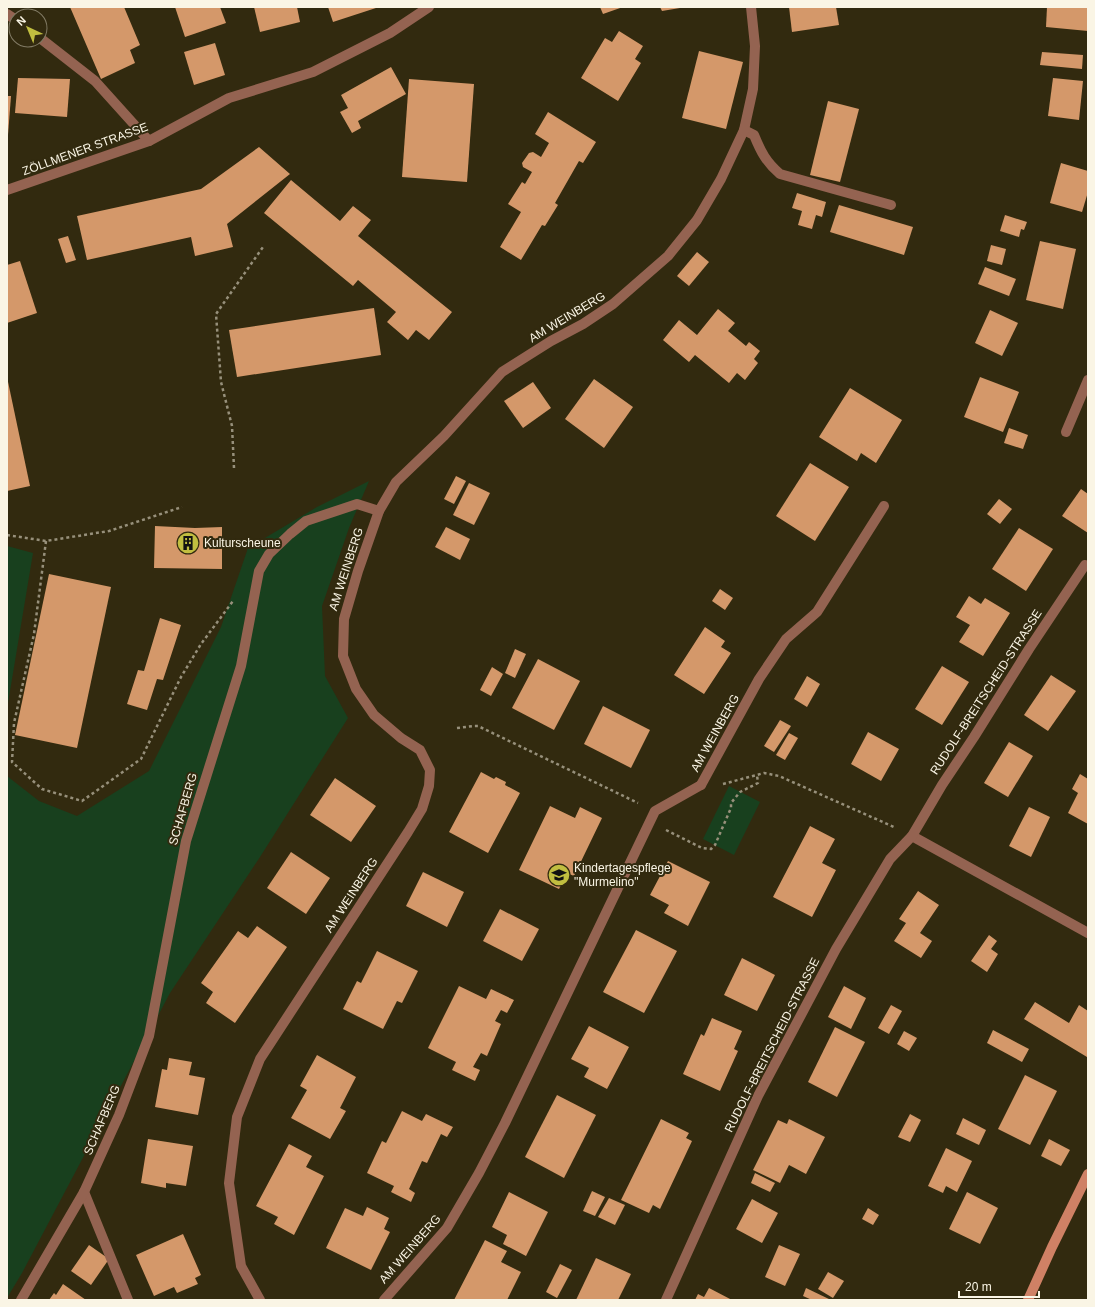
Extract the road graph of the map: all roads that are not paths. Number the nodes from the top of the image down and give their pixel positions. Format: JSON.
{"nodes":[{"id":1,"x":429,"y":7,"type":"edge"},
{"id":2,"x":752,"y":7,"type":"edge"},
{"id":3,"x":48,"y":44,"type":"edge"},
{"id":4,"x":744,"y":130,"type":"junction"},
{"id":5,"x":149,"y":141,"type":"junction"},
{"id":6,"x":7,"y":190,"type":"edge"},
{"id":7,"x":891,"y":205,"type":"dead end"},
{"id":8,"x":1088,"y":380,"type":"edge"},
{"id":9,"x":1066,"y":432,"type":"dead end"},
{"id":10,"x":884,"y":506,"type":"dead end"},
{"id":11,"x":379,"y":511,"type":"junction"},
{"id":12,"x":1086,"y":565,"type":"dead end"},
{"id":13,"x":912,"y":836,"type":"junction"},
{"id":14,"x":1088,"y":933,"type":"edge"},
{"id":15,"x":1088,"y":1174,"type":"edge"},
{"id":16,"x":84,"y":1192,"type":"junction"},
{"id":17,"x":21,"y":1300,"type":"edge"},
{"id":18,"x":128,"y":1300,"type":"edge"},
{"id":19,"x":260,"y":1300,"type":"edge"},
{"id":20,"x":384,"y":1300,"type":"edge"},
{"id":21,"x":666,"y":1300,"type":"edge"},
{"id":22,"x":1028,"y":1300,"type":"edge"}],
"edges":[{"from":1,"to":5,"type":"street","name":"ZÖLLMENER STRASSE"},
{"from":2,"to":4,"type":"street","name":"AM WEINBERG"},
{"from":3,"to":5,"type":"street"},
{"from":4,"to":7,"type":"street"},
{"from":4,"to":11,"type":"street","name":"AM WEINBERG"},
{"from":5,"to":6,"type":"street","name":"ZÖLLMENER STRASSE"},
{"from":8,"to":9,"type":"street"},
{"from":10,"to":20,"type":"street","name":"AM WEINBERG"},
{"from":11,"to":16,"type":"street","name":"SCHAFBERG"},
{"from":11,"to":19,"type":"street","name":"AM WEINBERG"},
{"from":12,"to":13,"type":"street","name":"RUDOLF-BREITSCHEID-STRASSE"},
{"from":13,"to":14,"type":"street"},
{"from":13,"to":21,"type":"street","name":"RUDOLF-BREITSCHEID-STRASSE"},
{"from":15,"to":22,"type":"street"},
{"from":16,"to":17,"type":"street","name":"SCHAFBERG"},
{"from":16,"to":18,"type":"street"}]}
